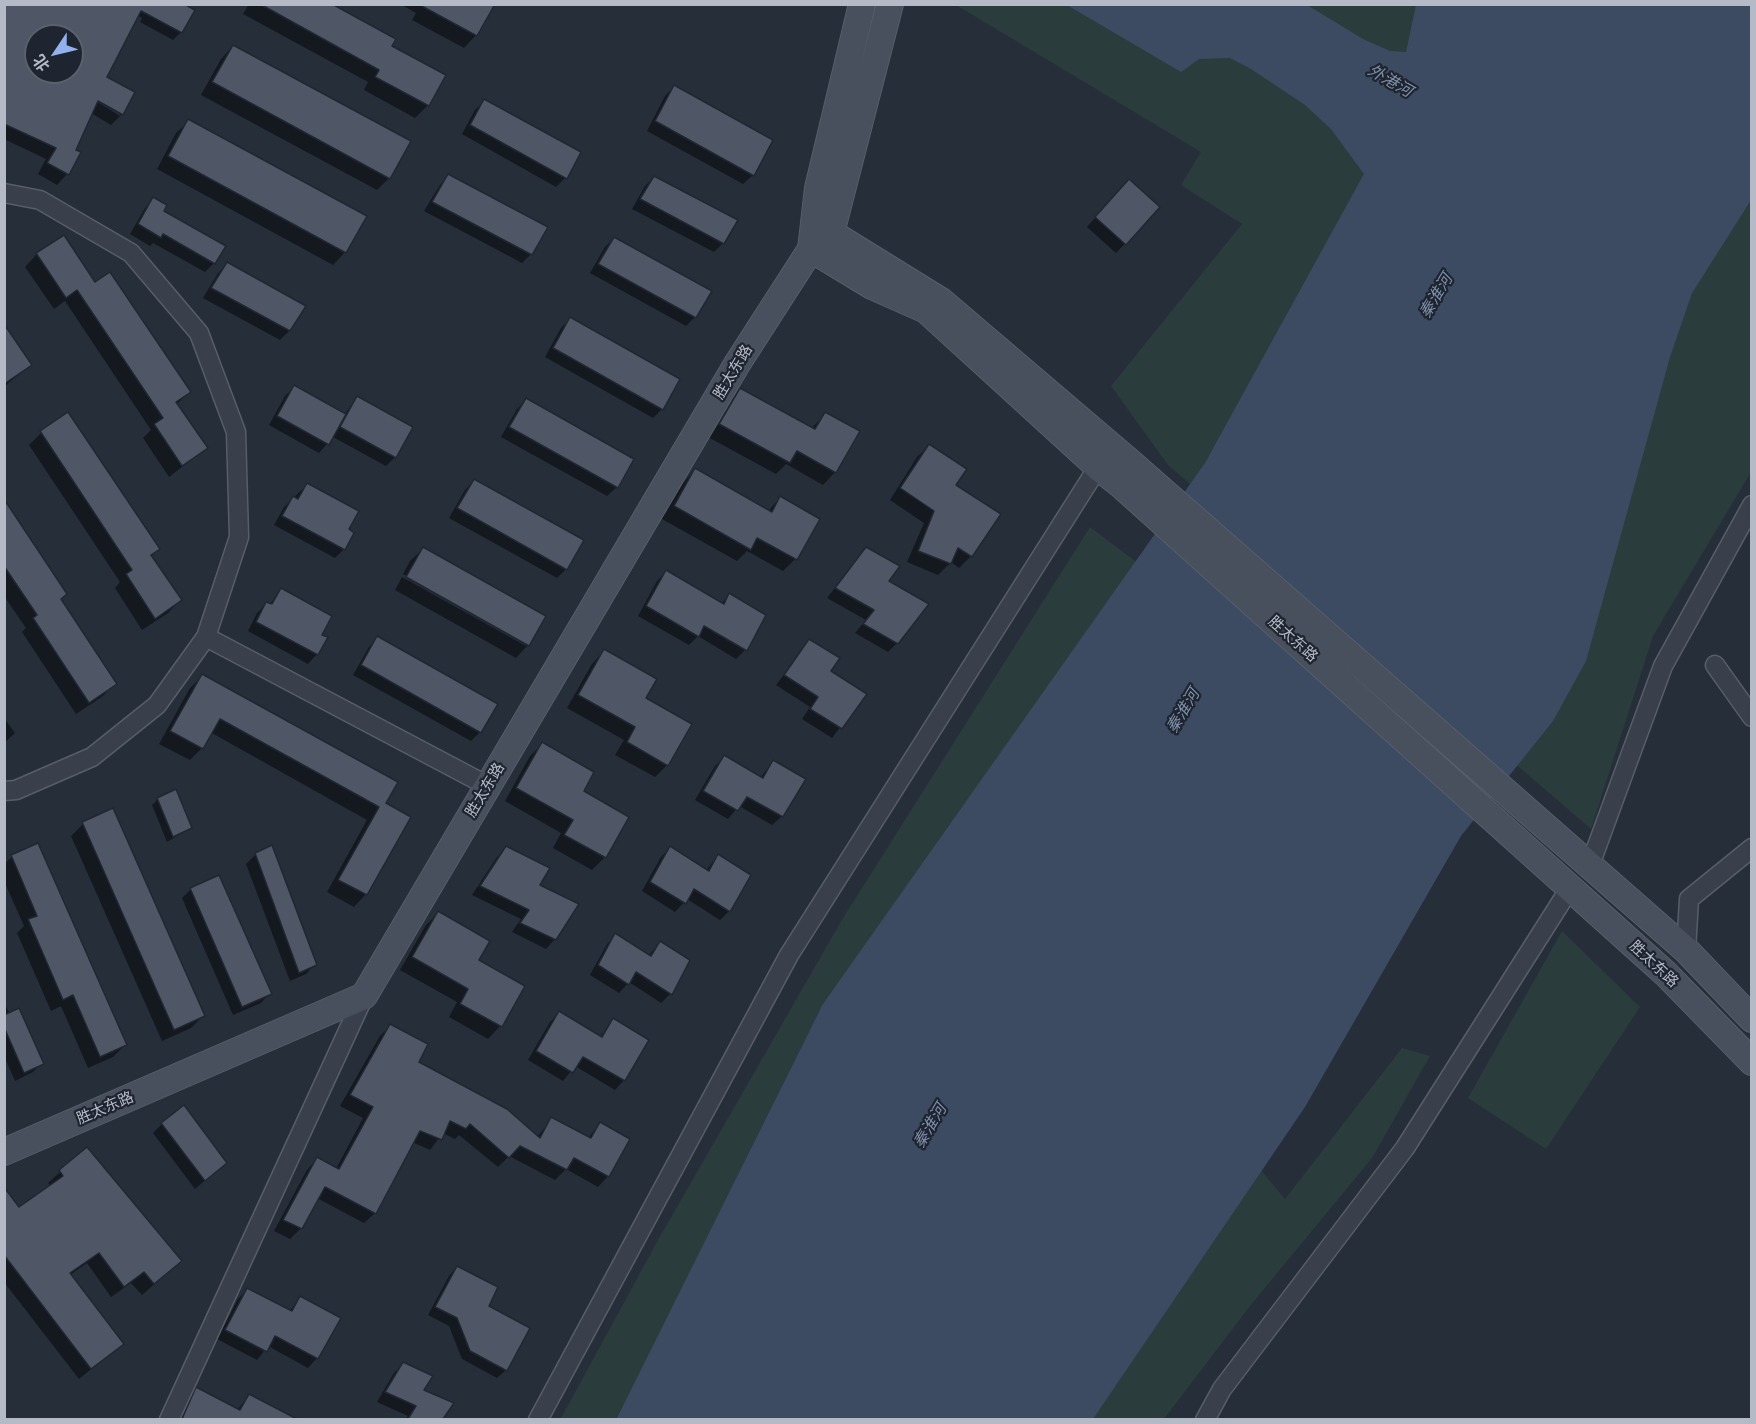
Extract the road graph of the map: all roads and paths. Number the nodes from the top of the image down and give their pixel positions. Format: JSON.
{"nodes":[{"id":1,"x":862,"y":4,"type":"edge"},
{"id":2,"x":890,"y":4,"type":"edge"},
{"id":3,"x":4,"y":193,"type":"edge"},
{"id":4,"x":831,"y":233,"type":"junction"},
{"id":5,"x":811,"y":249,"type":"junction"},
{"id":6,"x":1116,"y":467,"type":"junction"},
{"id":7,"x":1752,"y":506,"type":"edge"},
{"id":8,"x":206,"y":637,"type":"junction"},
{"id":9,"x":1715,"y":665,"type":"dead end"},
{"id":10,"x":1752,"y":717,"type":"edge"},
{"id":11,"x":488,"y":786,"type":"junction"},
{"id":12,"x":8,"y":792,"type":"edge"},
{"id":13,"x":1752,"y":848,"type":"edge"},
{"id":14,"x":1590,"y":865,"type":"junction"},
{"id":15,"x":1570,"y":888,"type":"junction"},
{"id":16,"x":1686,"y":950,"type":"junction"},
{"id":17,"x":364,"y":996,"type":"junction"},
{"id":18,"x":1752,"y":1019,"type":"edge"},
{"id":19,"x":1752,"y":1062,"type":"edge"},
{"id":20,"x":4,"y":1152,"type":"edge"},
{"id":21,"x":169,"y":1419,"type":"edge"},
{"id":22,"x":538,"y":1419,"type":"edge"},
{"id":23,"x":1204,"y":1419,"type":"edge"}],
"edges":[{"from":1,"to":5,"type":"main road","name":"胜太东路"},
{"from":2,"to":4,"type":"main road"},
{"from":3,"to":8,"type":"street"},
{"from":4,"to":5,"type":"main road","name":"胜太东路"},
{"from":4,"to":6,"type":"main road","name":"胜太东路"},
{"from":5,"to":6,"type":"main road","name":"胜太东路"},
{"from":5,"to":11,"type":"main road","name":"胜太东路"},
{"from":6,"to":14,"type":"main road","name":"胜太东路"},
{"from":6,"to":15,"type":"main road","name":"胜太东路"},
{"from":6,"to":22,"type":"street"},
{"from":7,"to":14,"type":"street"},
{"from":8,"to":11,"type":"street"},
{"from":8,"to":12,"type":"street"},
{"from":9,"to":10,"type":"street"},
{"from":11,"to":17,"type":"main road","name":"胜太东路"},
{"from":13,"to":16,"type":"street"},
{"from":14,"to":16,"type":"main road","name":"胜太东路"},
{"from":15,"to":19,"type":"main road","name":"胜太东路"},
{"from":15,"to":23,"type":"street"},
{"from":16,"to":18,"type":"main road","name":"胜太东路"},
{"from":17,"to":20,"type":"main road","name":"胜太东路"},
{"from":17,"to":21,"type":"street"}]}
